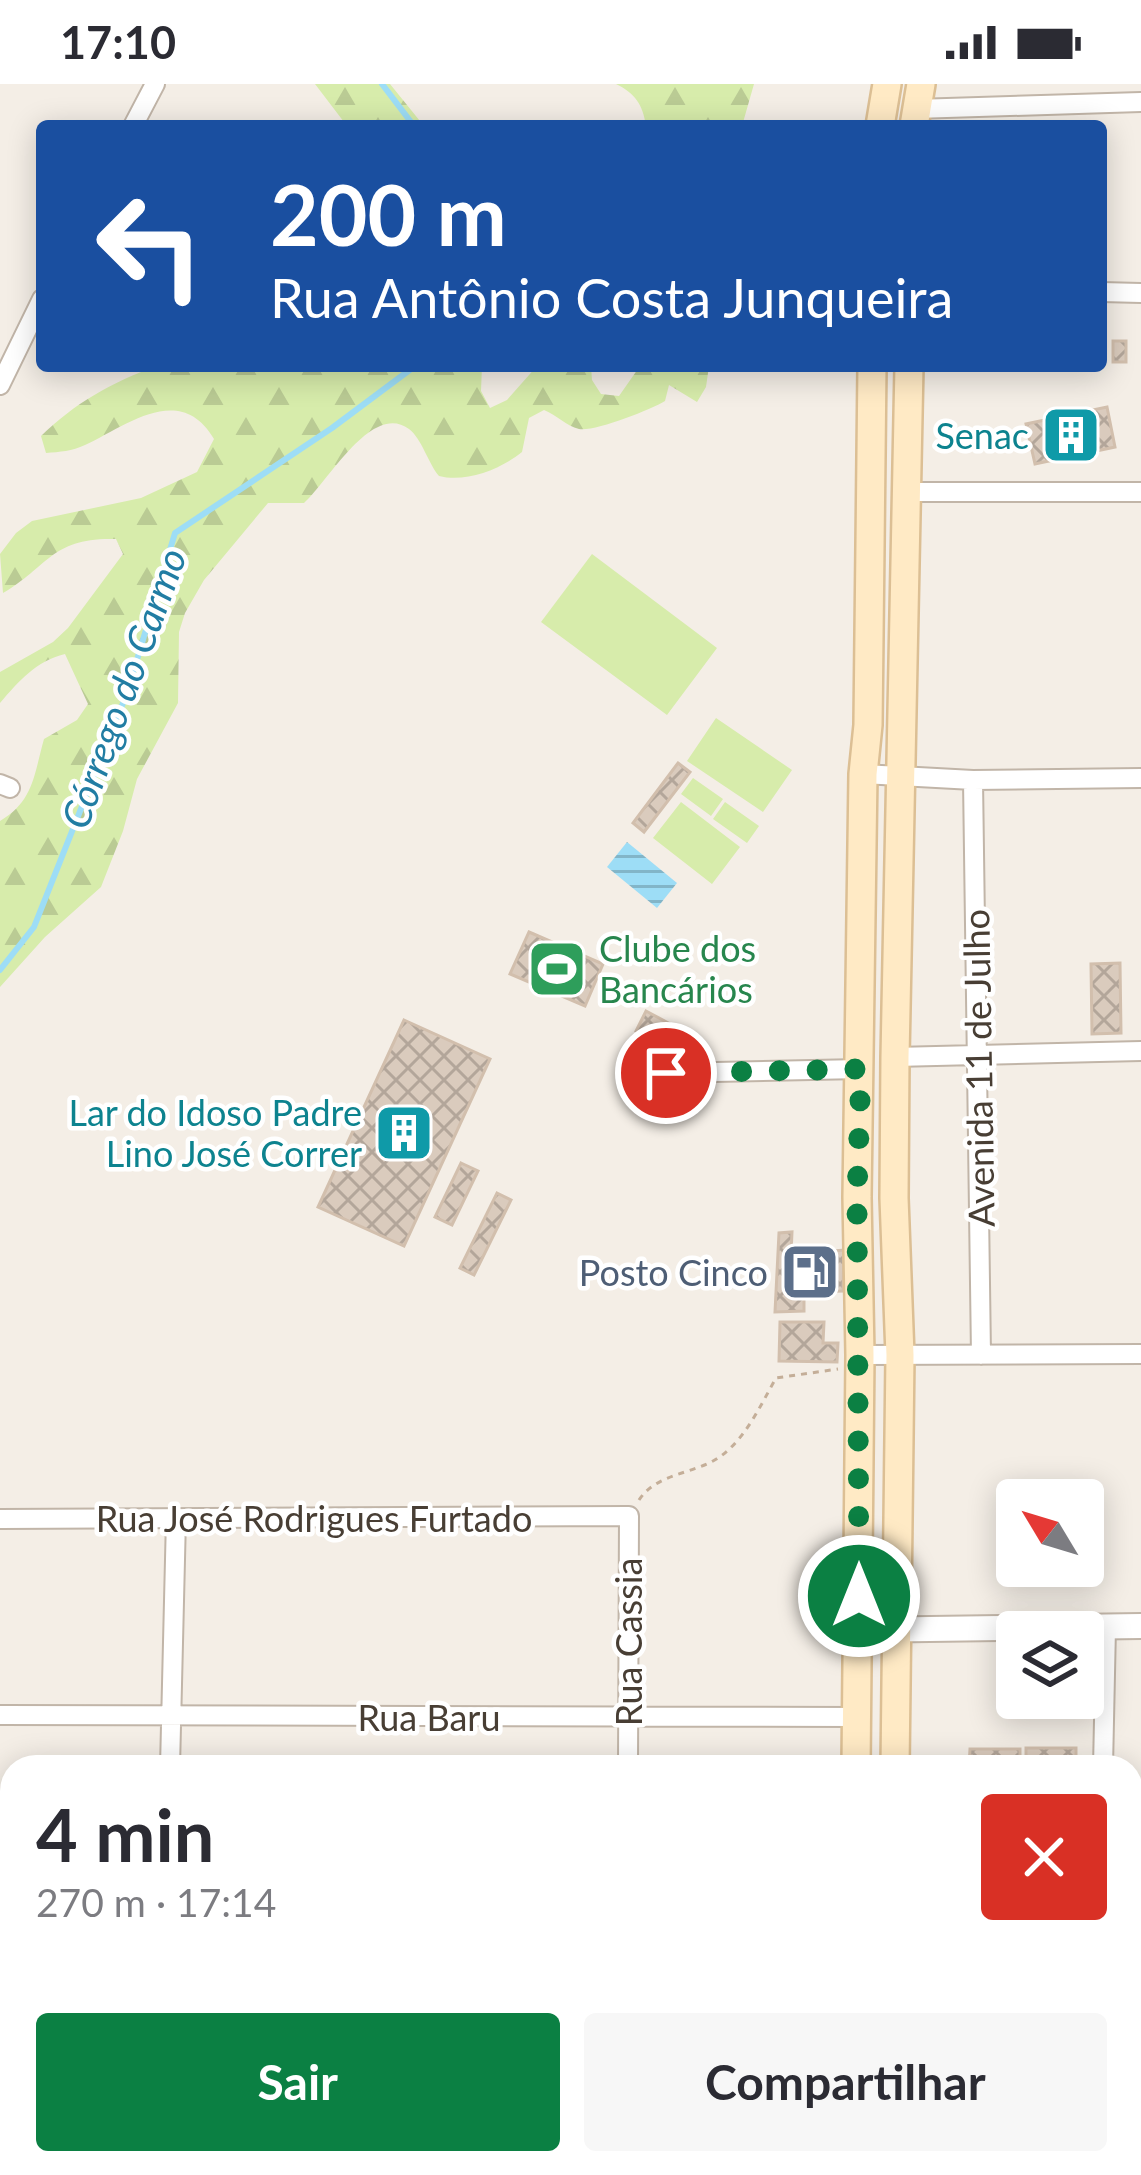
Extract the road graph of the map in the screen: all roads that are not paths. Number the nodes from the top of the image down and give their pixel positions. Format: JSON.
{"nodes":[{"id":1,"x":155,"y":84,"type":"edge"},
{"id":2,"x":886,"y":84,"type":"edge"},
{"id":3,"x":1141,"y":102,"type":"edge"},
{"id":4,"x":916,"y":106,"type":"edge"},
{"id":5,"x":136,"y":120,"type":"edge"},
{"id":6,"x":881,"y":120,"type":"edge"},
{"id":7,"x":1107,"y":292,"type":"edge"},
{"id":8,"x":1141,"y":292,"type":"edge"},
{"id":9,"x":36,"y":311,"type":"edge"},
{"id":10,"x":872,"y":372,"type":"edge"},
{"id":11,"x":909,"y":372,"type":"edge"},
{"id":12,"x":0,"y":385,"type":"edge"},
{"id":13,"x":905,"y":492,"type":"junction"},
{"id":14,"x":1141,"y":492,"type":"edge"},
{"id":15,"x":863,"y":774,"type":"junction"},
{"id":16,"x":899,"y":778,"type":"junction"},
{"id":17,"x":1141,"y":778,"type":"edge"},
{"id":18,"x":973,"y":780,"type":"junction"},
{"id":19,"x":1141,"y":1051,"type":"edge"},
{"id":20,"x":896,"y":1057,"type":"junction"},
{"id":21,"x":980,"y":1057,"type":"junction"},
{"id":22,"x":861,"y":1069,"type":"junction"},
{"id":23,"x":666,"y":1073,"type":"dead end"},
{"id":24,"x":857,"y":1197,"type":"junction"},
{"id":25,"x":894,"y":1198,"type":"junction"},
{"id":26,"x":1141,"y":1354,"type":"edge"},
{"id":27,"x":900,"y":1355,"type":"junction"},
{"id":28,"x":981,"y":1355,"type":"junction"},
{"id":29,"x":855,"y":1358,"type":"junction"},
{"id":30,"x":629,"y":1516,"type":"joint"},
{"id":31,"x":176,"y":1518,"type":"junction"},
{"id":32,"x":0,"y":1519,"type":"edge"},
{"id":33,"x":1141,"y":1626,"type":"edge"},
{"id":34,"x":1106,"y":1627,"type":"junction"},
{"id":35,"x":859,"y":1630,"type":"junction"},
{"id":36,"x":897,"y":1630,"type":"junction"},
{"id":37,"x":0,"y":1715,"type":"edge"},
{"id":38,"x":628,"y":1716,"type":"junction"},
{"id":39,"x":171,"y":1717,"type":"junction"},
{"id":40,"x":858,"y":1717,"type":"junction"},
{"id":41,"x":170,"y":1755,"type":"edge"},
{"id":42,"x":628,"y":1755,"type":"edge"},
{"id":43,"x":856,"y":1755,"type":"edge"},
{"id":44,"x":895,"y":1755,"type":"edge"},
{"id":45,"x":1103,"y":1755,"type":"edge"}],
"edges":[{"from":1,"to":5,"type":"street"},
{"from":2,"to":6,"type":"main road"},
{"from":3,"to":4,"type":"street"},
{"from":7,"to":8,"type":"street"},
{"from":9,"to":12,"type":"street"},
{"from":10,"to":15,"type":"main road"},
{"from":11,"to":13,"type":"main road"},
{"from":13,"to":14,"type":"street"},
{"from":13,"to":16,"type":"main road"},
{"from":15,"to":16,"type":"street"},
{"from":15,"to":22,"type":"main road"},
{"from":16,"to":18,"type":"street"},
{"from":16,"to":20,"type":"main road"},
{"from":17,"to":18,"type":"street"},
{"from":18,"to":21,"type":"street","name":"Avenida 11 de Julho"},
{"from":19,"to":21,"type":"street"},
{"from":20,"to":21,"type":"street"},
{"from":20,"to":25,"type":"main road"},
{"from":21,"to":28,"type":"street","name":"Avenida 11 de Julho"},
{"from":22,"to":23,"type":"street"},
{"from":22,"to":24,"type":"main road"},
{"from":24,"to":25,"type":"main road"},
{"from":24,"to":29,"type":"main road"},
{"from":25,"to":27,"type":"main road"},
{"from":26,"to":28,"type":"street"},
{"from":27,"to":28,"type":"street"},
{"from":27,"to":29,"type":"street"},
{"from":27,"to":36,"type":"main road"},
{"from":29,"to":35,"type":"main road"},
{"from":30,"to":31,"type":"street","name":"Rua José Rodrigues Furtado"},
{"from":30,"to":38,"type":"street","name":"Rua Cassia"},
{"from":31,"to":32,"type":"street","name":"Rua José Rodrigues Furtado"},
{"from":31,"to":39,"type":"street"},
{"from":33,"to":34,"type":"street"},
{"from":34,"to":36,"type":"street"},
{"from":34,"to":45,"type":"street"},
{"from":35,"to":36,"type":"street"},
{"from":35,"to":40,"type":"main road"},
{"from":36,"to":44,"type":"main road"},
{"from":37,"to":39,"type":"street","name":"Rua Baru"},
{"from":38,"to":39,"type":"street","name":"Rua Baru"},
{"from":38,"to":40,"type":"street","name":"Rua Baru"},
{"from":38,"to":42,"type":"street","name":"Rua Cassia"},
{"from":39,"to":41,"type":"street"},
{"from":40,"to":43,"type":"main road"}]}
